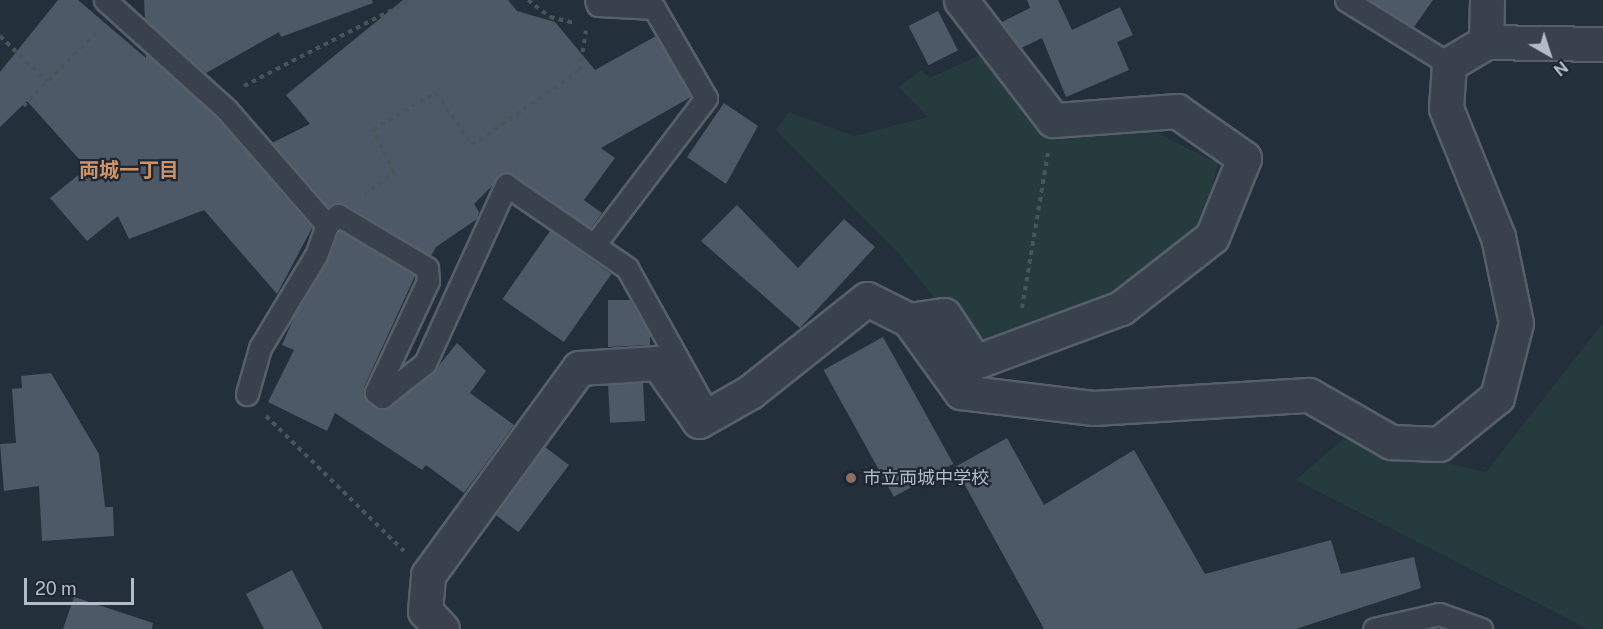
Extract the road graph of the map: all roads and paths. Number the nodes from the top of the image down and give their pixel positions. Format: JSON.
{"nodes":[{"id":1,"x":411,"y":0,"type":"edge"},
{"id":2,"x":528,"y":0,"type":"edge"},
{"id":3,"x":596,"y":0,"type":"edge"},
{"id":4,"x":961,"y":0,"type":"edge"},
{"id":5,"x":1346,"y":0,"type":"edge"},
{"id":6,"x":1487,"y":0,"type":"edge"},
{"id":7,"x":111,"y":6,"type":"edge"},
{"id":8,"x":0,"y":36,"type":"edge"},
{"id":9,"x":1486,"y":42,"type":"junction"},
{"id":10,"x":1603,"y":44,"type":"edge"},
{"id":11,"x":1449,"y":63,"type":"junction"},
{"id":12,"x":47,"y":82,"type":"junction"},
{"id":13,"x":217,"y":100,"type":"junction"},
{"id":14,"x":23,"y":106,"type":"dead end"},
{"id":15,"x":1053,"y":120,"type":"junction"},
{"id":16,"x":333,"y":220,"type":"junction"},
{"id":17,"x":594,"y":245,"type":"junction"},
{"id":18,"x":909,"y":320,"type":"junction"},
{"id":19,"x":1016,"y":346,"type":"junction"},
{"id":20,"x":247,"y":394,"type":"joint"},
{"id":21,"x":710,"y":414,"type":"junction"},
{"id":22,"x":428,"y":575,"type":"junction"},
{"id":23,"x":441,"y":629,"type":"edge"},
{"id":24,"x":1374,"y":629,"type":"edge"},
{"id":25,"x":1481,"y":629,"type":"edge"}],
"edges":[{"from":1,"to":13,"type":"path"},
{"from":2,"to":16,"type":"path"},
{"from":3,"to":17,"type":"lane"},
{"from":4,"to":15,"type":"street"},
{"from":5,"to":11,"type":"lane"},
{"from":6,"to":9,"type":"street"},
{"from":7,"to":12,"type":"path"},
{"from":7,"to":13,"type":"lane"},
{"from":8,"to":12,"type":"path"},
{"from":9,"to":10,"type":"street"},
{"from":9,"to":11,"type":"street"},
{"from":11,"to":18,"type":"street"},
{"from":12,"to":14,"type":"path"},
{"from":13,"to":16,"type":"lane"},
{"from":15,"to":19,"type":"path"},
{"from":15,"to":19,"type":"street"},
{"from":16,"to":17,"type":"lane"},
{"from":16,"to":20,"type":"lane"},
{"from":17,"to":21,"type":"lane"},
{"from":18,"to":19,"type":"street"},
{"from":18,"to":21,"type":"street"},
{"from":20,"to":22,"type":"path"},
{"from":21,"to":22,"type":"street"},
{"from":22,"to":23,"type":"street"},
{"from":24,"to":25,"type":"lane"}]}
